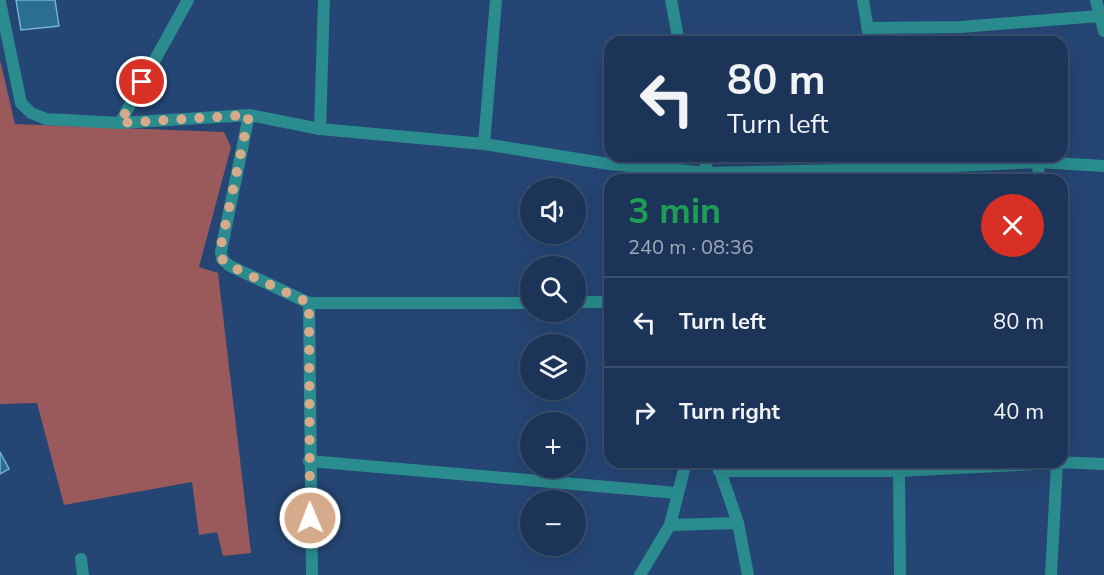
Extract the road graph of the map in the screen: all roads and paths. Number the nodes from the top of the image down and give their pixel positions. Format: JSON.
{"nodes":[{"id":1,"x":188,"y":0,"type":"edge"},
{"id":2,"x":324,"y":0,"type":"edge"},
{"id":3,"x":496,"y":0,"type":"edge"},
{"id":4,"x":671,"y":0,"type":"edge"},
{"id":5,"x":863,"y":0,"type":"edge"},
{"id":6,"x":1096,"y":0,"type":"edge"},
{"id":7,"x":0,"y":2,"type":"edge"},
{"id":8,"x":1100,"y":16,"type":"junction"},
{"id":9,"x":867,"y":28,"type":"junction"},
{"id":10,"x":1104,"y":31,"type":"edge"},
{"id":11,"x":678,"y":36,"type":"edge"},
{"id":12,"x":869,"y":36,"type":"edge"},
{"id":13,"x":249,"y":115,"type":"junction"},
{"id":14,"x":120,"y":123,"type":"junction"},
{"id":15,"x":320,"y":129,"type":"junction"},
{"id":16,"x":484,"y":144,"type":"junction"},
{"id":17,"x":618,"y":162,"type":"edge"},
{"id":18,"x":892,"y":162,"type":"edge"},
{"id":19,"x":1038,"y":162,"type":"junction"},
{"id":20,"x":609,"y":164,"type":"junction"},
{"id":21,"x":1104,"y":166,"type":"edge"},
{"id":22,"x":686,"y":174,"type":"edge"},
{"id":23,"x":746,"y":174,"type":"edge"},
{"id":24,"x":1039,"y":174,"type":"edge"},
{"id":25,"x":586,"y":302,"type":"edge"},
{"id":26,"x":604,"y":302,"type":"edge"},
{"id":27,"x":309,"y":303,"type":"junction"},
{"id":28,"x":520,"y":303,"type":"edge"},
{"id":29,"x":309,"y":461,"type":"junction"},
{"id":30,"x":1068,"y":463,"type":"edge"},
{"id":31,"x":1104,"y":464,"type":"edge"},
{"id":32,"x":684,"y":468,"type":"edge"},
{"id":33,"x":718,"y":468,"type":"edge"},
{"id":34,"x":763,"y":468,"type":"edge"},
{"id":35,"x":958,"y":468,"type":"edge"},
{"id":36,"x":1057,"y":468,"type":"edge"},
{"id":37,"x":899,"y":471,"type":"junction"},
{"id":38,"x":677,"y":493,"type":"junction"},
{"id":39,"x":738,"y":523,"type":"junction"},
{"id":40,"x":670,"y":525,"type":"junction"},
{"id":41,"x":81,"y":559,"type":"dead end"},
{"id":42,"x":83,"y":575,"type":"edge"},
{"id":43,"x":312,"y":575,"type":"edge"},
{"id":44,"x":639,"y":575,"type":"edge"},
{"id":45,"x":748,"y":575,"type":"edge"},
{"id":46,"x":900,"y":575,"type":"edge"},
{"id":47,"x":1051,"y":575,"type":"edge"}],
"edges":[{"from":1,"to":14,"type":"street"},
{"from":2,"to":15,"type":"street"},
{"from":3,"to":16,"type":"street"},
{"from":4,"to":11,"type":"street"},
{"from":5,"to":9,"type":"street"},
{"from":6,"to":8,"type":"street"},
{"from":7,"to":14,"type":"street"},
{"from":8,"to":9,"type":"street"},
{"from":8,"to":10,"type":"street"},
{"from":9,"to":12,"type":"street"},
{"from":13,"to":14,"type":"street"},
{"from":13,"to":15,"type":"street"},
{"from":13,"to":27,"type":"street"},
{"from":15,"to":16,"type":"street"},
{"from":16,"to":20,"type":"street"},
{"from":17,"to":20,"type":"street"},
{"from":18,"to":19,"type":"street"},
{"from":18,"to":23,"type":"street"},
{"from":19,"to":21,"type":"street"},
{"from":19,"to":24,"type":"street"},
{"from":20,"to":22,"type":"street"},
{"from":25,"to":26,"type":"street"},
{"from":27,"to":28,"type":"street"},
{"from":27,"to":29,"type":"street"},
{"from":29,"to":38,"type":"street"},
{"from":29,"to":43,"type":"street"},
{"from":30,"to":31,"type":"street"},
{"from":32,"to":38,"type":"street"},
{"from":33,"to":39,"type":"street"},
{"from":34,"to":37,"type":"street"},
{"from":35,"to":37,"type":"street"},
{"from":36,"to":47,"type":"street"},
{"from":37,"to":46,"type":"street"},
{"from":38,"to":40,"type":"street"},
{"from":39,"to":40,"type":"street"},
{"from":39,"to":45,"type":"street"},
{"from":40,"to":44,"type":"street"},
{"from":41,"to":42,"type":"street"}]}
